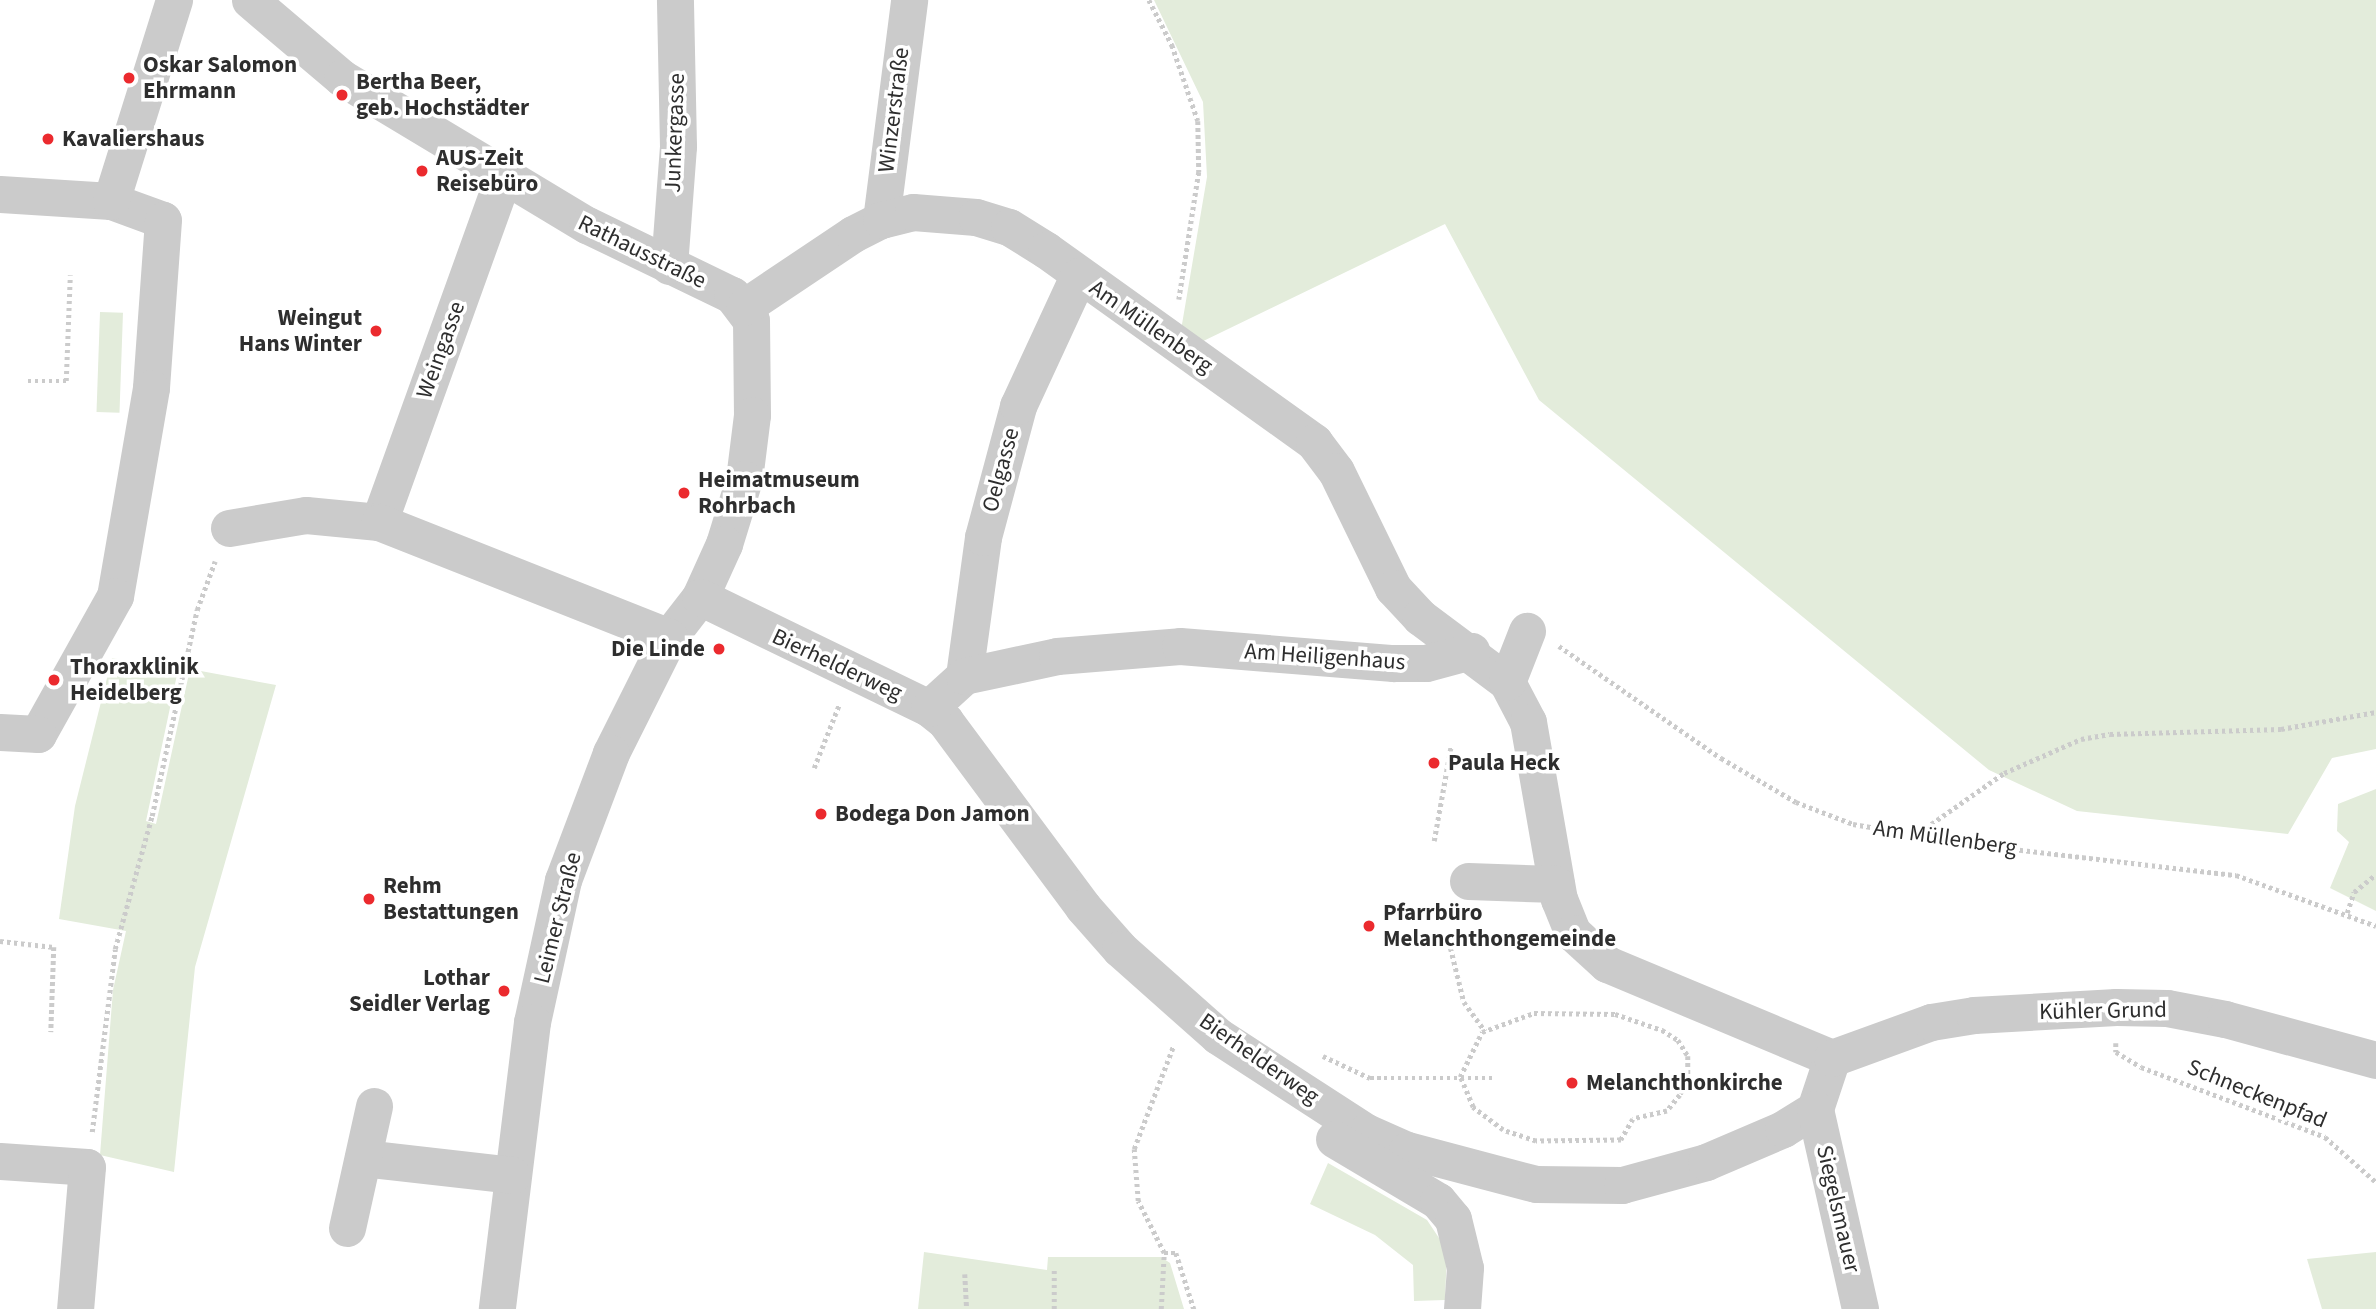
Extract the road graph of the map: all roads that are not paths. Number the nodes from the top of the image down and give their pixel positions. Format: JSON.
{"nodes":[{"id":1,"x":173,"y":0,"type":"edge"},
{"id":2,"x":250,"y":0,"type":"edge"},
{"id":3,"x":675,"y":0,"type":"edge"},
{"id":4,"x":909,"y":0,"type":"edge"},
{"id":5,"x":503,"y":178,"type":"junction"},
{"id":6,"x":0,"y":194,"type":"edge"},
{"id":7,"x":111,"y":201,"type":"junction"},
{"id":8,"x":881,"y":220,"type":"junction"},
{"id":9,"x":668,"y":266,"type":"junction"},
{"id":10,"x":1078,"y":276,"type":"junction"},
{"id":11,"x":744,"y":307,"type":"junction"},
{"id":12,"x":379,"y":522,"type":"junction"},
{"id":13,"x":229,"y":528,"type":"dead end"},
{"id":14,"x":700,"y":597,"type":"junction"},
{"id":15,"x":1541,"y":637,"type":"road end"},
{"id":16,"x":669,"y":638,"type":"junction"},
{"id":17,"x":1471,"y":651,"type":"junction"},
{"id":18,"x":964,"y":676,"type":"junction"},
{"id":19,"x":1507,"y":681,"type":"junction"},
{"id":20,"x":929,"y":708,"type":"junction"},
{"id":21,"x":0,"y":732,"type":"edge"},
{"id":22,"x":1468,"y":881,"type":"dead end"},
{"id":23,"x":1556,"y":884,"type":"junction"},
{"id":24,"x":1832,"y":1058,"type":"junction"},
{"id":25,"x":2376,"y":1060,"type":"edge"},
{"id":26,"x":1262,"y":1065,"type":"junction"},
{"id":27,"x":374,"y":1105,"type":"dead end"},
{"id":28,"x":1815,"y":1109,"type":"junction"},
{"id":29,"x":363,"y":1158,"type":"junction"},
{"id":30,"x":0,"y":1161,"type":"edge"},
{"id":31,"x":512,"y":1175,"type":"junction"},
{"id":32,"x":347,"y":1228,"type":"dead end"},
{"id":33,"x":75,"y":1309,"type":"edge"},
{"id":34,"x":497,"y":1309,"type":"edge"},
{"id":35,"x":1462,"y":1309,"type":"edge"},
{"id":36,"x":1860,"y":1309,"type":"edge"}],
"edges":[{"from":1,"to":7,"type":"street"},
{"from":2,"to":5,"type":"street","name":"Rathausstraße"},
{"from":3,"to":9,"type":"street","name":"Junkergasse"},
{"from":4,"to":8,"type":"street","name":"Winzerstraße"},
{"from":5,"to":9,"type":"street","name":"Rathausstraße"},
{"from":5,"to":12,"type":"street","name":"Weingasse"},
{"from":6,"to":7,"type":"street"},
{"from":7,"to":21,"type":"street"},
{"from":8,"to":10,"type":"street","name":"Am Müllenberg"},
{"from":8,"to":11,"type":"street","name":"Am Müllenberg"},
{"from":9,"to":11,"type":"street","name":"Rathausstraße"},
{"from":10,"to":17,"type":"street","name":"Am Müllenberg"},
{"from":10,"to":18,"type":"street","name":"Oelgasse"},
{"from":11,"to":14,"type":"street"},
{"from":12,"to":13,"type":"street"},
{"from":12,"to":16,"type":"street"},
{"from":14,"to":16,"type":"street"},
{"from":14,"to":20,"type":"street","name":"Bierhelderweg"},
{"from":15,"to":19,"type":"street"},
{"from":16,"to":31,"type":"street","name":"Leimer Straße"},
{"from":17,"to":18,"type":"street","name":"Am Heiligenhaus"},
{"from":17,"to":19,"type":"street"},
{"from":18,"to":20,"type":"street"},
{"from":19,"to":23,"type":"street"},
{"from":20,"to":26,"type":"street","name":"Bierhelderweg"},
{"from":22,"to":23,"type":"street"},
{"from":23,"to":24,"type":"street"},
{"from":24,"to":25,"type":"street","name":"Kühler Grund"},
{"from":24,"to":28,"type":"street"},
{"from":26,"to":28,"type":"street","name":"Bierhelderweg"},
{"from":26,"to":35,"type":"street"},
{"from":27,"to":29,"type":"street"},
{"from":28,"to":36,"type":"street","name":"Siegelsmauer"},
{"from":29,"to":31,"type":"street"},
{"from":29,"to":32,"type":"street"},
{"from":30,"to":33,"type":"street"},
{"from":31,"to":34,"type":"street","name":"Leimer Straße"}]}
